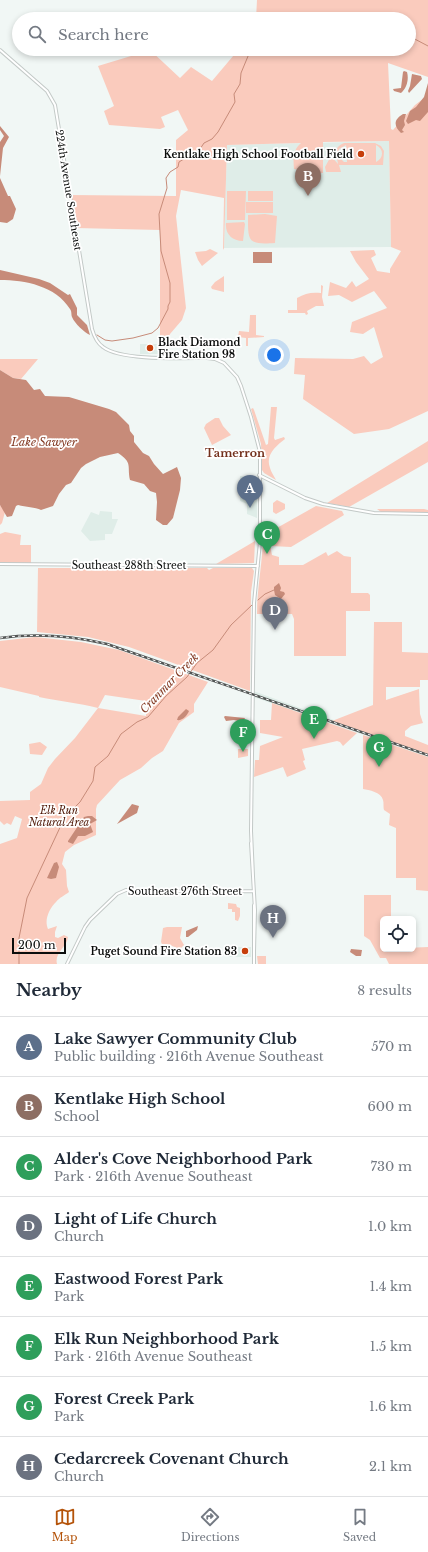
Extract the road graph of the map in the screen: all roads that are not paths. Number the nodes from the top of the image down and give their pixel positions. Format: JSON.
{"nodes":[{"id":1,"x":0,"y":50,"type":"edge"},
{"id":2,"x":259,"y":474,"type":"junction"},
{"id":3,"x":269,"y":479,"type":"junction"},
{"id":4,"x":259,"y":483,"type":"junction"},
{"id":5,"x":428,"y":514,"type":"edge"},
{"id":6,"x":0,"y":564,"type":"edge"},
{"id":7,"x":258,"y":566,"type":"junction"},
{"id":8,"x":254,"y":891,"type":"junction"},
{"id":9,"x":66,"y":964,"type":"edge"},
{"id":10,"x":254,"y":964,"type":"edge"}],
"edges":[{"from":1,"to":2,"type":"street","name":"224th Avenue Southeast"},
{"from":2,"to":3,"type":"street"},
{"from":2,"to":4,"type":"street"},
{"from":3,"to":4,"type":"street"},
{"from":3,"to":5,"type":"street"},
{"from":4,"to":7,"type":"street"},
{"from":6,"to":7,"type":"street","name":"Southeast 288th Street"},
{"from":7,"to":8,"type":"street"},
{"from":8,"to":9,"type":"street","name":"Southeast 276th Street"},
{"from":8,"to":10,"type":"street"}]}
